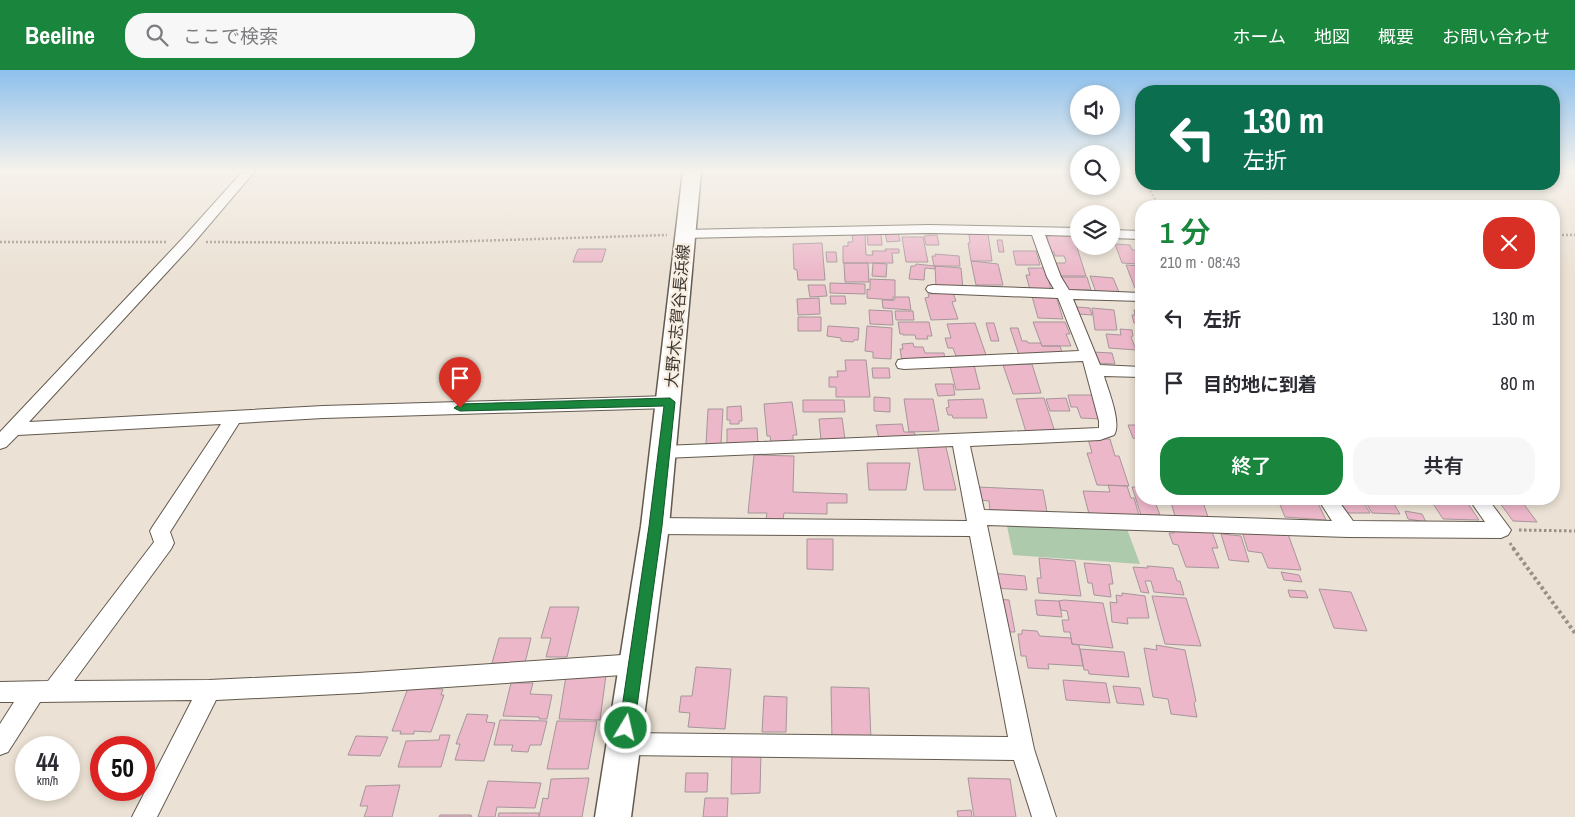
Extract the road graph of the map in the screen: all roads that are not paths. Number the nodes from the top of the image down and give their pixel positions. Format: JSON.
{"nodes":[{"id":1,"x":219,"y":206,"type":"edge"},
{"id":2,"x":688,"y":206,"type":"edge"},
{"id":3,"x":1037,"y":231,"type":"junction"},
{"id":4,"x":1070,"y":232,"type":"edge"},
{"id":5,"x":684,"y":234,"type":"junction"},
{"id":6,"x":1120,"y":234,"type":"edge"},
{"id":7,"x":1135,"y":235,"type":"edge"},
{"id":8,"x":933,"y":290,"type":"dead end"},
{"id":9,"x":1064,"y":294,"type":"junction"},
{"id":10,"x":1135,"y":297,"type":"edge"},
{"id":11,"x":1091,"y":363,"type":"junction"},
{"id":12,"x":904,"y":364,"type":"dead end"},
{"id":13,"x":1135,"y":371,"type":"edge"},
{"id":14,"x":670,"y":402,"type":"junction"},
{"id":15,"x":234,"y":416,"type":"junction"},
{"id":16,"x":14,"y":429,"type":"junction"},
{"id":17,"x":960,"y":439,"type":"junction"},
{"id":18,"x":0,"y":443,"type":"edge"},
{"id":19,"x":664,"y":452,"type":"junction"},
{"id":20,"x":1332,"y":505,"type":"edge"},
{"id":21,"x":1482,"y":505,"type":"edge"},
{"id":22,"x":976,"y":523,"type":"junction"},
{"id":23,"x":655,"y":526,"type":"junction"},
{"id":24,"x":1348,"y":529,"type":"junction"},
{"id":25,"x":637,"y":664,"type":"junction"},
{"id":26,"x":210,"y":690,"type":"junction"},
{"id":27,"x":0,"y":692,"type":"edge"},
{"id":28,"x":43,"y":692,"type":"junction"},
{"id":29,"x":0,"y":744,"type":"edge"},
{"id":30,"x":624,"y":744,"type":"junction"},
{"id":31,"x":1022,"y":749,"type":"junction"},
{"id":32,"x":144,"y":817,"type":"edge"},
{"id":33,"x":613,"y":817,"type":"edge"},
{"id":34,"x":1044,"y":817,"type":"edge"}],
"edges":[{"from":1,"to":16,"type":"street"},
{"from":2,"to":5,"type":"main road","name":"大野木志賀谷長浜線"},
{"from":3,"to":4,"type":"street"},
{"from":3,"to":5,"type":"street"},
{"from":3,"to":9,"type":"street"},
{"from":5,"to":14,"type":"main road","name":"大野木志賀谷長浜線"},
{"from":6,"to":7,"type":"street"},
{"from":8,"to":9,"type":"street"},
{"from":9,"to":10,"type":"street"},
{"from":9,"to":11,"type":"street"},
{"from":11,"to":12,"type":"street"},
{"from":11,"to":13,"type":"street"},
{"from":11,"to":17,"type":"street"},
{"from":14,"to":15,"type":"street"},
{"from":14,"to":19,"type":"main road","name":"大野木志賀谷長浜線"},
{"from":15,"to":16,"type":"street"},
{"from":15,"to":28,"type":"street"},
{"from":16,"to":18,"type":"street"},
{"from":17,"to":19,"type":"street"},
{"from":17,"to":22,"type":"street"},
{"from":19,"to":23,"type":"main road","name":"大野木志賀谷長浜線"},
{"from":20,"to":24,"type":"street"},
{"from":21,"to":24,"type":"street"},
{"from":22,"to":23,"type":"street"},
{"from":22,"to":24,"type":"street"},
{"from":22,"to":31,"type":"street"},
{"from":23,"to":25,"type":"main road","name":"大野木志賀谷長浜線"},
{"from":25,"to":26,"type":"street"},
{"from":25,"to":30,"type":"main road","name":"大野木志賀谷長浜線"},
{"from":26,"to":28,"type":"street"},
{"from":26,"to":32,"type":"street"},
{"from":27,"to":28,"type":"street"},
{"from":28,"to":29,"type":"street"},
{"from":30,"to":31,"type":"street"},
{"from":30,"to":33,"type":"main road","name":"大野木志賀谷長浜線"},
{"from":31,"to":34,"type":"street"}]}
